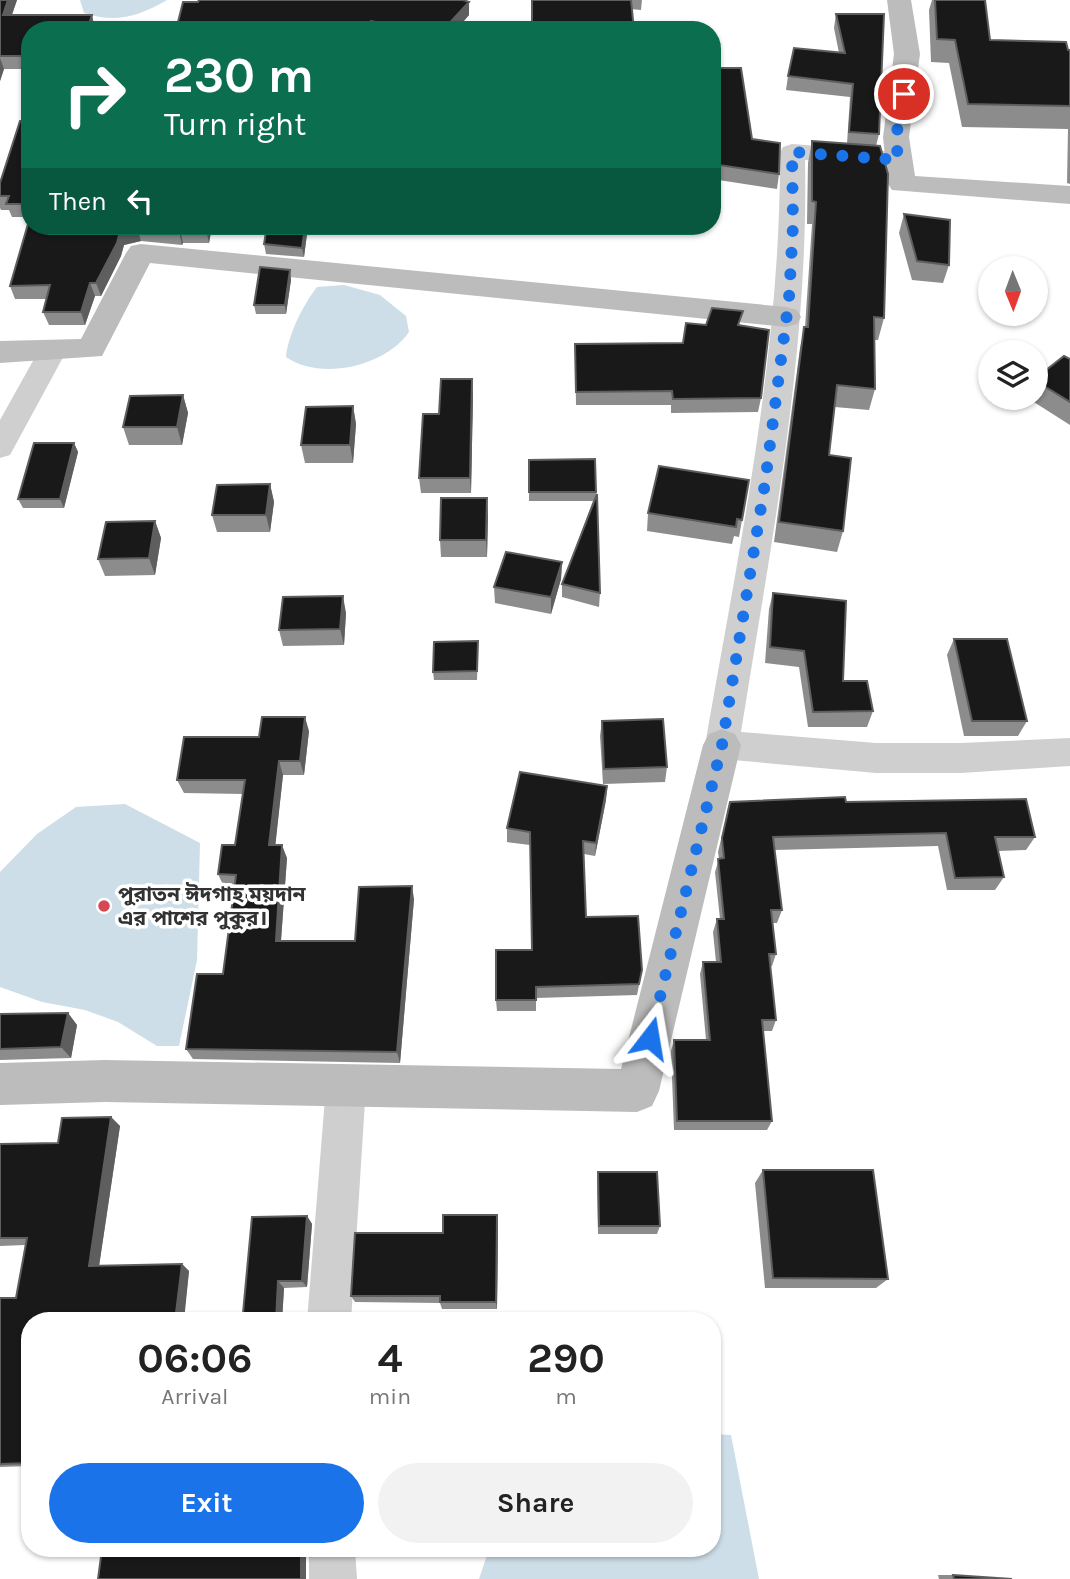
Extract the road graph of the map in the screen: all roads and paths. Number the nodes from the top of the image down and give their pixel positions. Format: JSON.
{"nodes":[{"id":1,"x":899,"y":0,"type":"edge"},
{"id":2,"x":898,"y":160,"type":"junction"},
{"id":3,"x":1070,"y":195,"type":"edge"},
{"id":4,"x":786,"y":317,"type":"junction"},
{"id":5,"x":53,"y":350,"type":"junction"},
{"id":6,"x":0,"y":352,"type":"edge"},
{"id":7,"x":0,"y":447,"type":"edge"},
{"id":8,"x":722,"y":745,"type":"junction"},
{"id":9,"x":1070,"y":752,"type":"edge"},
{"id":10,"x":0,"y":1084,"type":"edge"},
{"id":11,"x":346,"y":1086,"type":"junction"},
{"id":12,"x":331,"y":1312,"type":"edge"},
{"id":13,"x":332,"y":1557,"type":"edge"},
{"id":14,"x":333,"y":1579,"type":"edge"}],
"edges":[{"from":1,"to":2,"type":"street"},
{"from":2,"to":3,"type":"street"},
{"from":2,"to":4,"type":"street"},
{"from":4,"to":5,"type":"street"},
{"from":4,"to":8,"type":"street"},
{"from":5,"to":6,"type":"street"},
{"from":5,"to":7,"type":"street"},
{"from":8,"to":9,"type":"street"},
{"from":8,"to":11,"type":"street"},
{"from":10,"to":11,"type":"street"},
{"from":11,"to":12,"type":"street"},
{"from":13,"to":14,"type":"street"}]}
